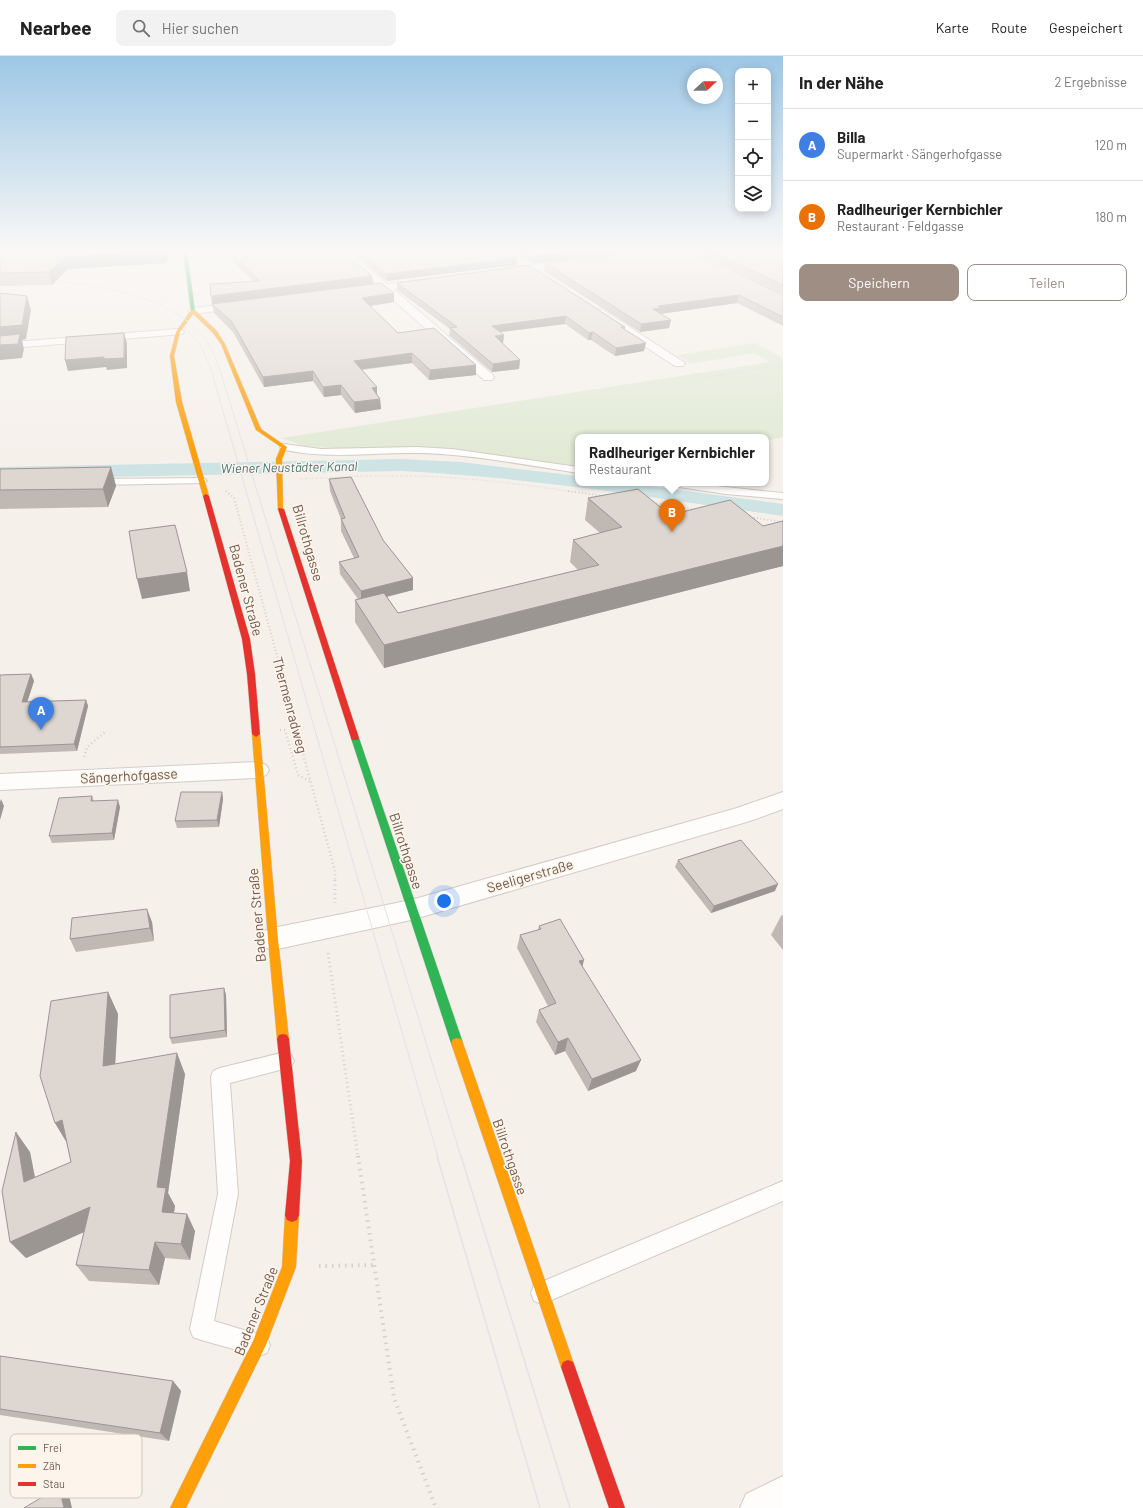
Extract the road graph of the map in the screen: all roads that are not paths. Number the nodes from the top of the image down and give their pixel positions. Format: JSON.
{"nodes":[{"id":1,"x":187,"y":319,"type":"edge"},
{"id":2,"x":201,"y":319,"type":"edge"},
{"id":3,"x":421,"y":319,"type":"edge"},
{"id":4,"x":610,"y":319,"type":"edge"},
{"id":5,"x":178,"y":332,"type":"junction"},
{"id":6,"x":0,"y":346,"type":"edge"},
{"id":7,"x":679,"y":363,"type":"road end"},
{"id":8,"x":488,"y":377,"type":"dead end"},
{"id":9,"x":284,"y":447,"type":"junction"},
{"id":10,"x":575,"y":470,"type":"edge"},
{"id":11,"x":201,"y":480,"type":"junction"},
{"id":12,"x":85,"y":482,"type":"edge"},
{"id":13,"x":692,"y":486,"type":"edge"},
{"id":14,"x":783,"y":496,"type":"edge"},
{"id":15,"x":258,"y":770,"type":"junction"},
{"id":16,"x":0,"y":782,"type":"edge"},
{"id":17,"x":783,"y":800,"type":"edge"},
{"id":18,"x":411,"y":910,"type":"junction"},
{"id":19,"x":273,"y":940,"type":"junction"},
{"id":20,"x":285,"y":1061,"type":"junction"},
{"id":21,"x":783,"y":1190,"type":"edge"},
{"id":22,"x":542,"y":1293,"type":"junction"},
{"id":23,"x":259,"y":1345,"type":"junction"},
{"id":24,"x":783,"y":1496,"type":"edge"},
{"id":25,"x":178,"y":1508,"type":"edge"},
{"id":26,"x":617,"y":1508,"type":"edge"},
{"id":27,"x":760,"y":1508,"type":"edge"}],
"edges":[{"from":1,"to":5,"type":"street","name":"Badener Straße"},
{"from":2,"to":9,"type":"street"},
{"from":3,"to":8,"type":"street"},
{"from":4,"to":7,"type":"street"},
{"from":5,"to":6,"type":"street"},
{"from":5,"to":11,"type":"street","name":"Badener Straße"},
{"from":9,"to":10,"type":"lane"},
{"from":9,"to":18,"type":"street","name":"Billrothgasse"},
{"from":11,"to":12,"type":"lane"},
{"from":11,"to":15,"type":"street","name":"Badener Straße"},
{"from":13,"to":14,"type":"lane"},
{"from":15,"to":16,"type":"street","name":"Sängerhofgasse"},
{"from":15,"to":19,"type":"street","name":"Badener Straße"},
{"from":17,"to":18,"type":"street","name":"Seeligerstraße"},
{"from":18,"to":19,"type":"street","name":"Seeligerstraße"},
{"from":18,"to":22,"type":"street","name":"Billrothgasse"},
{"from":19,"to":20,"type":"street","name":"Badener Straße"},
{"from":20,"to":23,"type":"street","name":"Badener Straße"},
{"from":20,"to":23,"type":"lane"},
{"from":21,"to":22,"type":"lane"},
{"from":22,"to":26,"type":"street","name":"Billrothgasse"},
{"from":23,"to":25,"type":"street","name":"Badener Straße"},
{"from":24,"to":27,"type":"street"}]}
